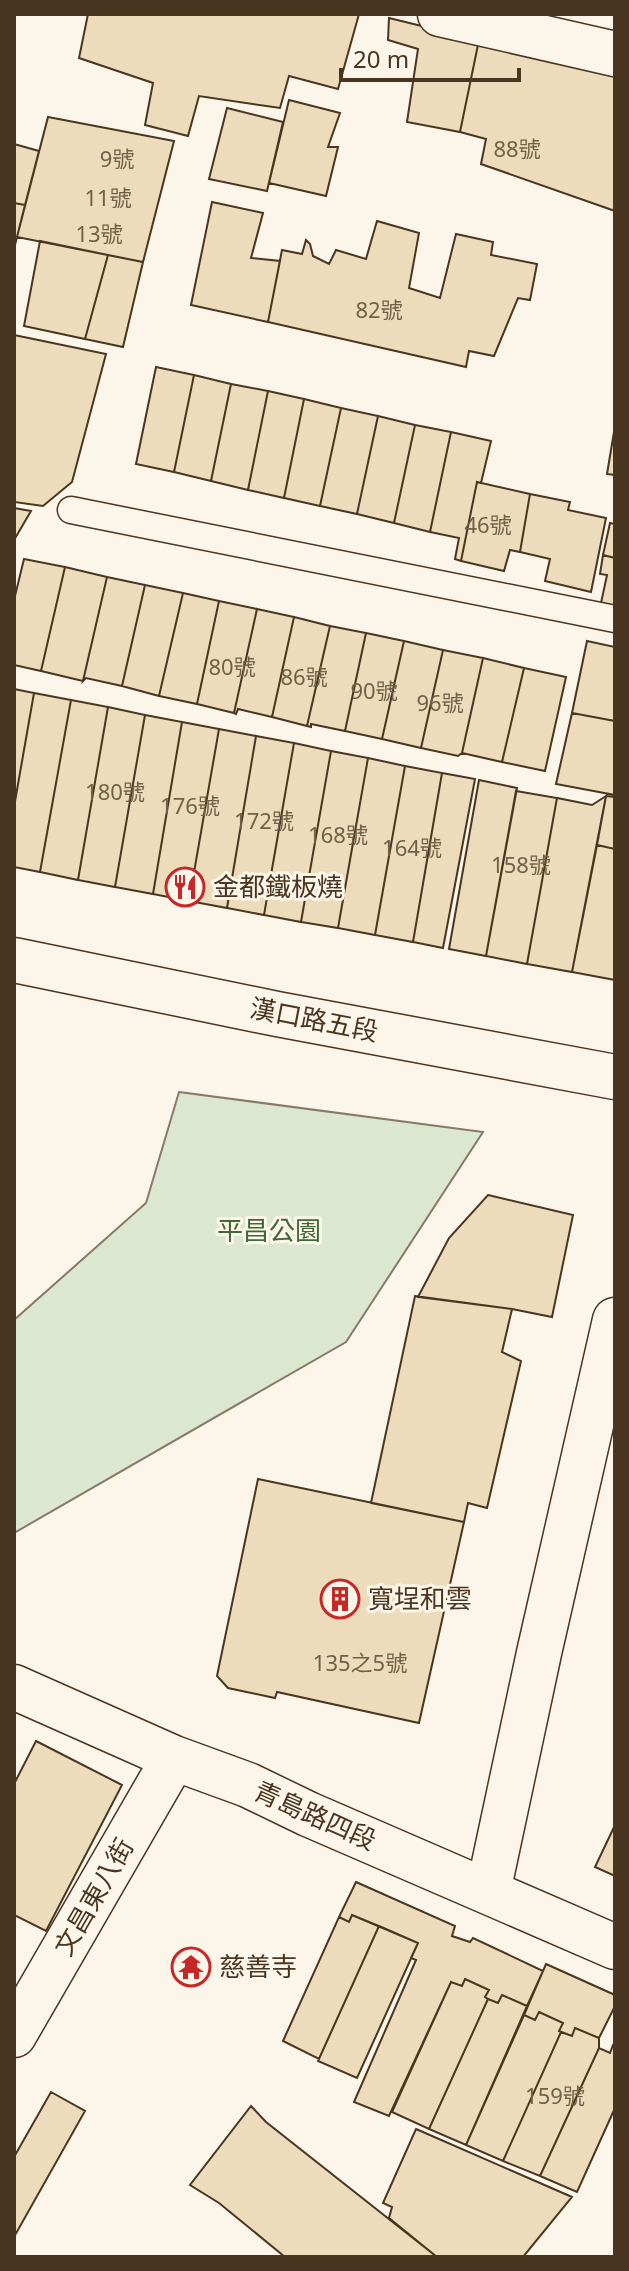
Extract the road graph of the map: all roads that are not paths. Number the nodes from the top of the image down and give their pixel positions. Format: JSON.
{"nodes":[{"id":1,"x":440,"y":14,"type":"edge"},
{"id":2,"x":497,"y":20,"type":"edge"},
{"id":3,"x":615,"y":54,"type":"edge"},
{"id":4,"x":71,"y":510,"type":"dead end"},
{"id":5,"x":615,"y":619,"type":"edge"},
{"id":6,"x":14,"y":960,"type":"edge"},
{"id":7,"x":615,"y":1077,"type":"edge"},
{"id":8,"x":615,"y":1320,"type":"edge"},
{"id":9,"x":14,"y":1687,"type":"edge"},
{"id":10,"x":174,"y":1758,"type":"junction"},
{"id":11,"x":488,"y":1892,"type":"junction"},
{"id":12,"x":615,"y":1947,"type":"edge"},
{"id":13,"x":14,"y":2035,"type":"edge"}],
"edges":[{"from":1,"to":2,"type":"street"},
{"from":2,"to":3,"type":"street"},
{"from":4,"to":5,"type":"lane"},
{"from":6,"to":7,"type":"street","name":"漢口路五段"},
{"from":8,"to":11,"type":"street"},
{"from":9,"to":10,"type":"street","name":"青島路四段"},
{"from":10,"to":11,"type":"street","name":"青島路四段"},
{"from":10,"to":13,"type":"street","name":"文昌東八街"},
{"from":11,"to":12,"type":"street","name":"青島路四段"}]}
